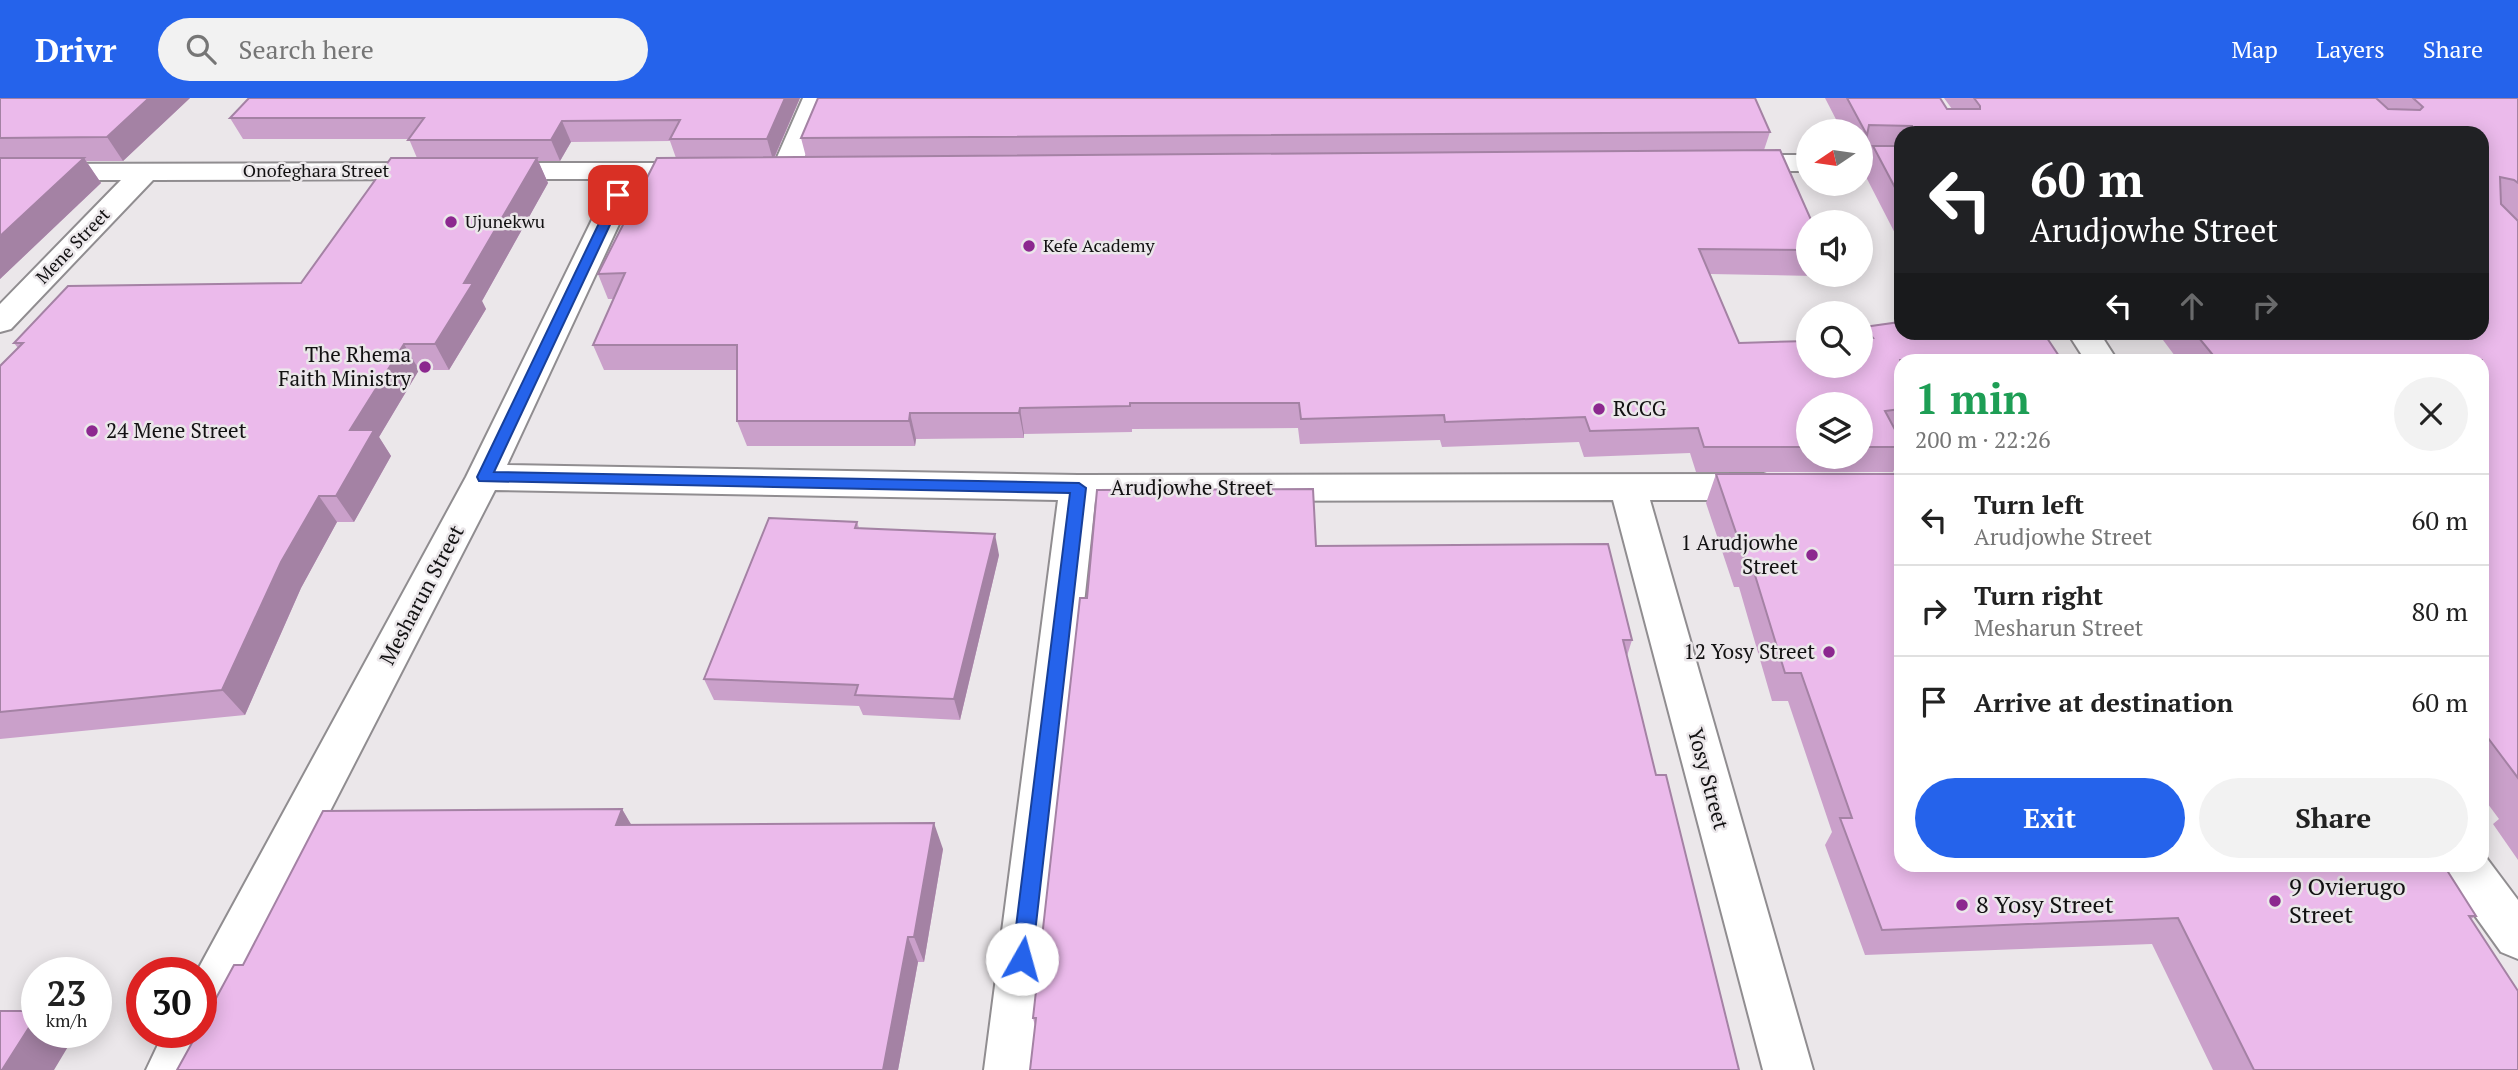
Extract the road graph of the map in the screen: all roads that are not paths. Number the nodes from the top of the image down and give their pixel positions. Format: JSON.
{"nodes":[{"id":1,"x":816,"y":98,"type":"edge"},
{"id":2,"x":1873,"y":162,"type":"edge"},
{"id":3,"x":1894,"y":162,"type":"edge"},
{"id":4,"x":1711,"y":163,"type":"edge"},
{"id":5,"x":1796,"y":163,"type":"edge"},
{"id":6,"x":145,"y":171,"type":"junction"},
{"id":7,"x":630,"y":171,"type":"junction"},
{"id":8,"x":0,"y":172,"type":"edge"},
{"id":9,"x":0,"y":322,"type":"edge"},
{"id":10,"x":484,"y":477,"type":"junction"},
{"id":11,"x":1628,"y":487,"type":"junction"},
{"id":12,"x":1791,"y":487,"type":"edge"},
{"id":13,"x":1079,"y":488,"type":"junction"},
{"id":14,"x":2470,"y":872,"type":"edge"},
{"id":15,"x":2518,"y":937,"type":"edge"},
{"id":16,"x":217,"y":982,"type":"edge"},
{"id":17,"x":183,"y":1048,"type":"edge"},
{"id":18,"x":171,"y":1070,"type":"edge"},
{"id":19,"x":1009,"y":1070,"type":"edge"},
{"id":20,"x":1788,"y":1070,"type":"edge"}],
"edges":[{"from":1,"to":7,"type":"street","name":"Onofeghara Street"},
{"from":2,"to":3,"type":"street"},
{"from":4,"to":5,"type":"street"},
{"from":6,"to":7,"type":"street","name":"Onofeghara Street"},
{"from":6,"to":8,"type":"street","name":"Onofeghara Street"},
{"from":6,"to":9,"type":"street","name":"Mene Street"},
{"from":7,"to":10,"type":"street","name":"Mesharun Street"},
{"from":10,"to":13,"type":"street","name":"Arudjowhe Street"},
{"from":10,"to":16,"type":"street","name":"Mesharun Street"},
{"from":11,"to":12,"type":"street","name":"Arudjowhe Street"},
{"from":11,"to":13,"type":"street","name":"Arudjowhe Street"},
{"from":11,"to":20,"type":"street","name":"Yosy Street"},
{"from":13,"to":19,"type":"street"},
{"from":14,"to":15,"type":"street"},
{"from":17,"to":18,"type":"street"}]}
